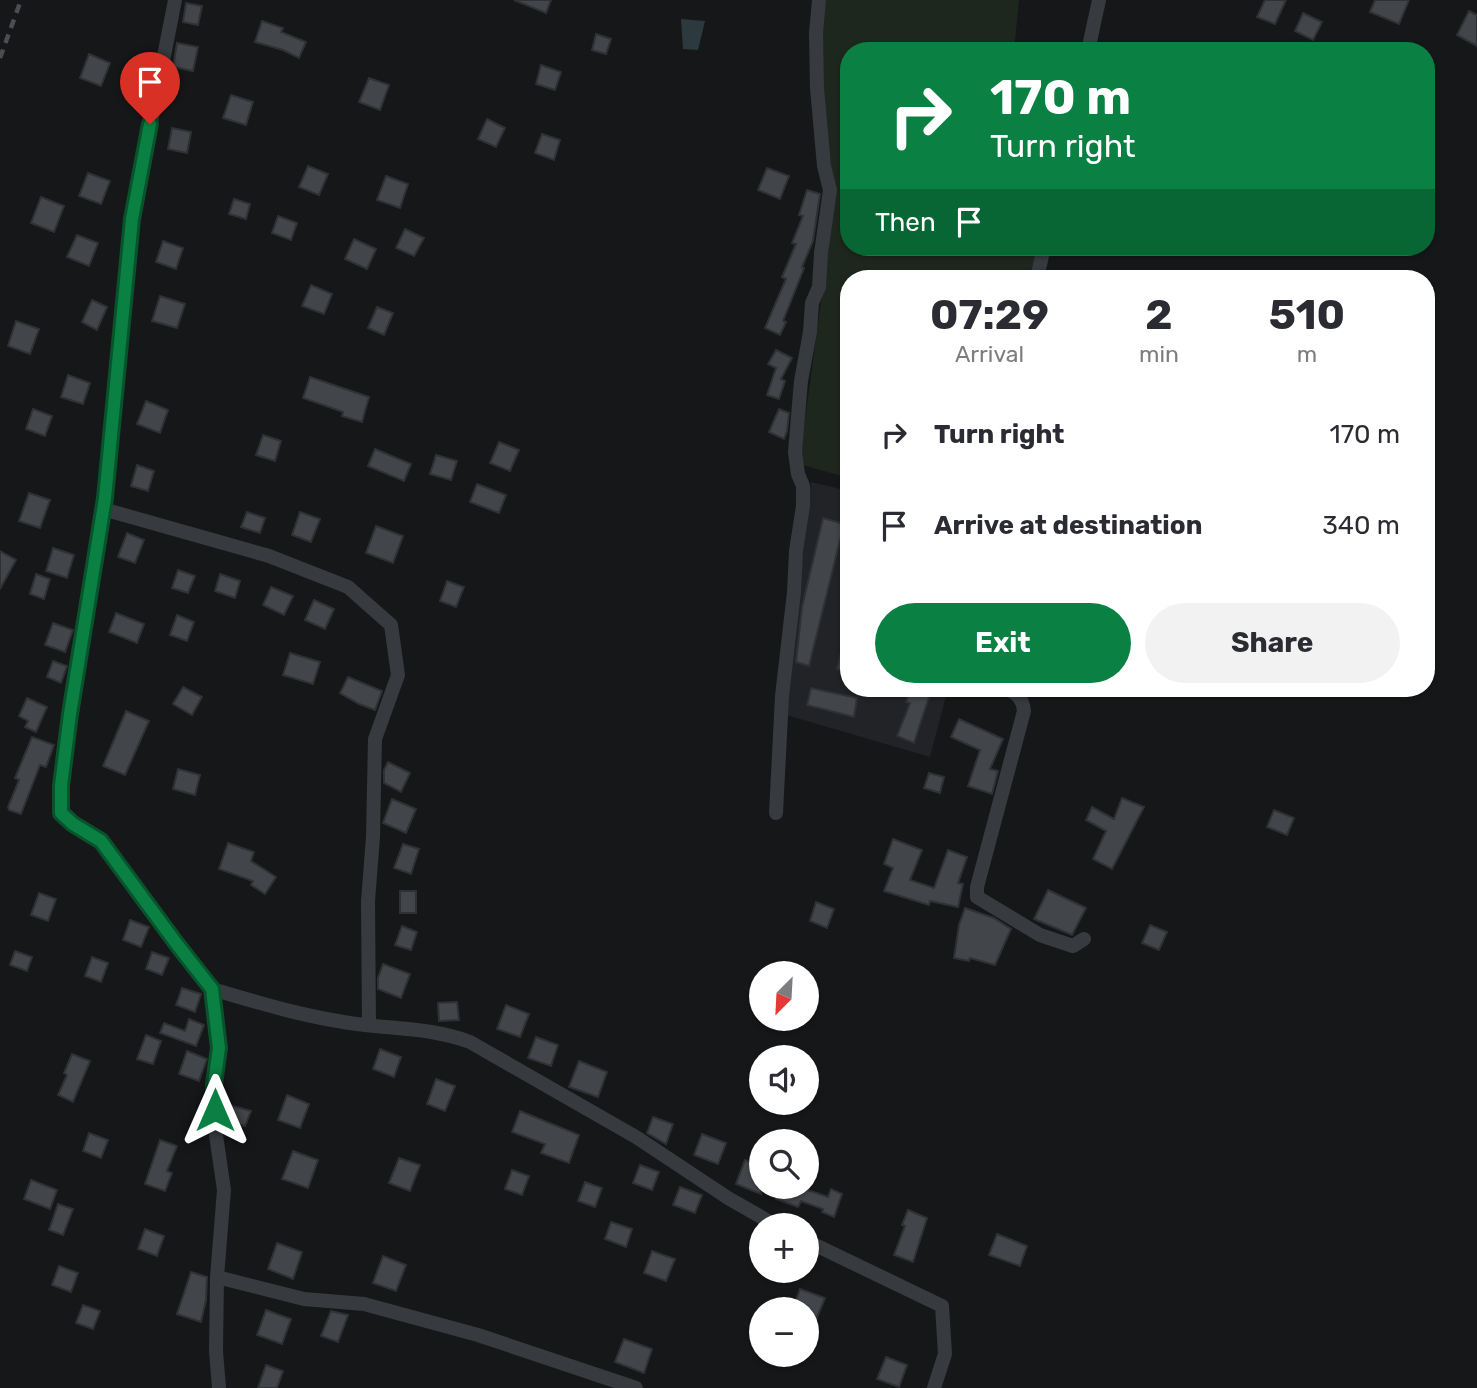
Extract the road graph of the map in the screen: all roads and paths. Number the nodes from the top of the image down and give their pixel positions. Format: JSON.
{"nodes":[{"id":1,"x":175,"y":0,"type":"edge"},
{"id":2,"x":819,"y":0,"type":"edge"},
{"id":3,"x":1099,"y":0,"type":"edge"},
{"id":4,"x":1090,"y":42,"type":"edge"},
{"id":5,"x":103,"y":509,"type":"junction"},
{"id":6,"x":1019,"y":697,"type":"edge"},
{"id":7,"x":776,"y":813,"type":"dead end"},
{"id":8,"x":1084,"y":939,"type":"dead end"},
{"id":9,"x":212,"y":989,"type":"junction"},
{"id":10,"x":369,"y":1025,"type":"junction"},
{"id":11,"x":754,"y":1213,"type":"edge"},
{"id":12,"x":819,"y":1247,"type":"edge"},
{"id":13,"x":217,"y":1277,"type":"junction"},
{"id":14,"x":219,"y":1388,"type":"edge"},
{"id":15,"x":636,"y":1388,"type":"edge"},
{"id":16,"x":934,"y":1388,"type":"edge"}],
"edges":[{"from":1,"to":5,"type":"street"},
{"from":2,"to":7,"type":"street"},
{"from":3,"to":4,"type":"street"},
{"from":5,"to":9,"type":"street"},
{"from":5,"to":10,"type":"street"},
{"from":6,"to":8,"type":"street"},
{"from":9,"to":10,"type":"street"},
{"from":9,"to":13,"type":"street"},
{"from":10,"to":11,"type":"street"},
{"from":12,"to":16,"type":"street"},
{"from":13,"to":14,"type":"street"},
{"from":13,"to":15,"type":"street"}]}
